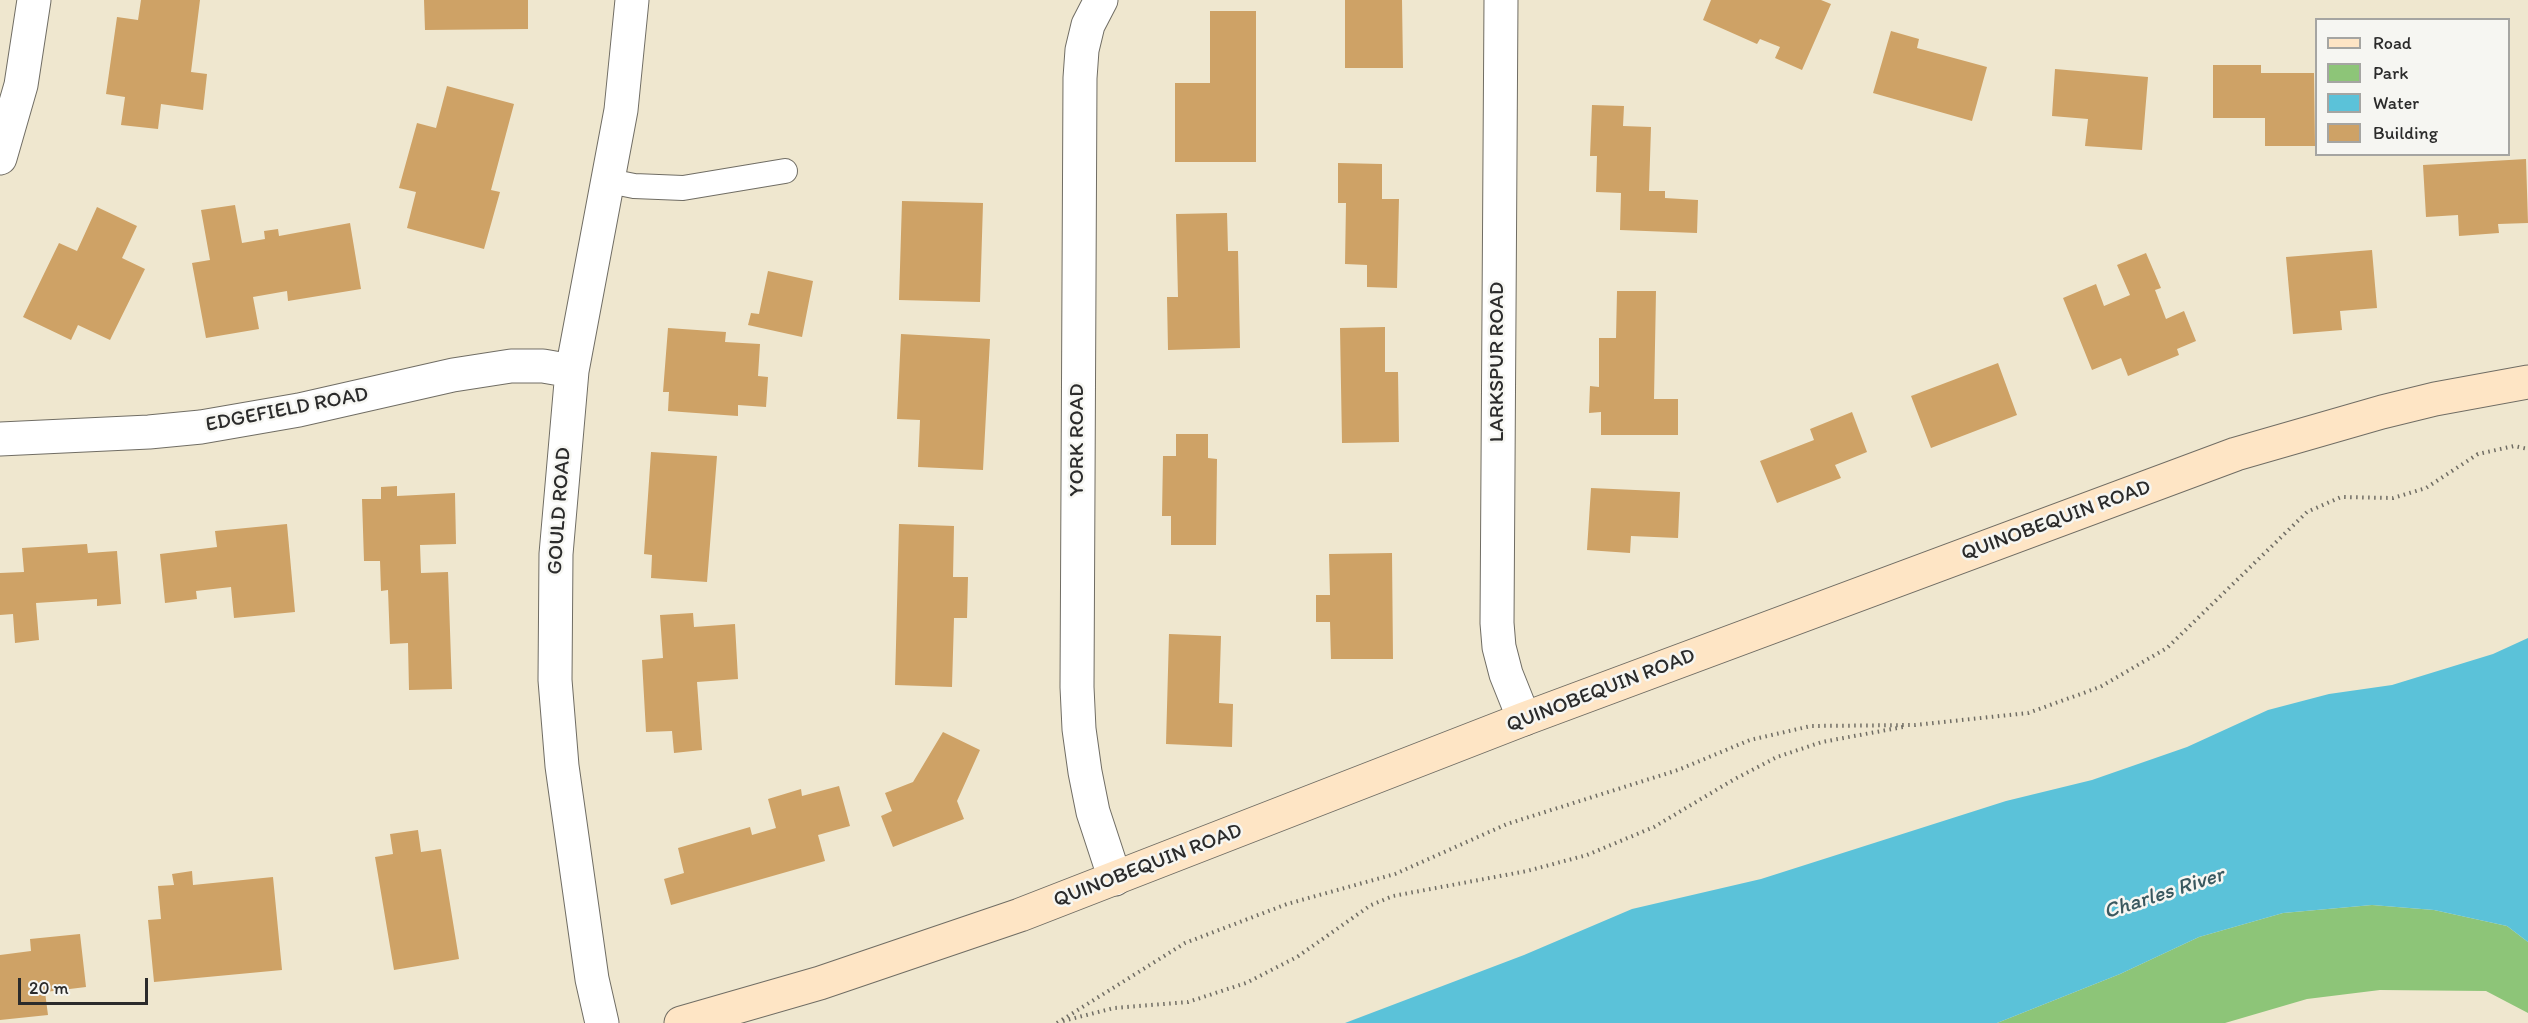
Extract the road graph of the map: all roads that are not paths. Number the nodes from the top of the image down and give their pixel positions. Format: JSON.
{"nodes":[{"id":1,"x":34,"y":0,"type":"edge"},
{"id":2,"x":632,"y":0,"type":"edge"},
{"id":3,"x":1101,"y":0,"type":"edge"},
{"id":4,"x":1501,"y":0,"type":"edge"},
{"id":5,"x":0,"y":158,"type":"edge"},
{"id":6,"x":785,"y":171,"type":"dead end"},
{"id":7,"x":609,"y":181,"type":"junction"},
{"id":8,"x":572,"y":371,"type":"junction"},
{"id":9,"x":2528,"y":382,"type":"edge"},
{"id":10,"x":0,"y":439,"type":"edge"},
{"id":11,"x":1524,"y":719,"type":"junction"},
{"id":12,"x":1115,"y":879,"type":"junction"},
{"id":13,"x":602,"y":1023,"type":"edge"},
{"id":14,"x":681,"y":1023,"type":"edge"}],
"edges":[{"from":1,"to":5,"type":"street"},
{"from":2,"to":7,"type":"street","name":"GOULD ROAD"},
{"from":3,"to":12,"type":"street","name":"YORK ROAD"},
{"from":4,"to":11,"type":"street","name":"LARKSPUR ROAD"},
{"from":6,"to":7,"type":"lane"},
{"from":7,"to":8,"type":"street","name":"GOULD ROAD"},
{"from":8,"to":10,"type":"street","name":"EDGEFIELD ROAD"},
{"from":8,"to":13,"type":"street","name":"GOULD ROAD"},
{"from":9,"to":11,"type":"main road","name":"QUINOBEQUIN ROAD"},
{"from":11,"to":12,"type":"main road","name":"QUINOBEQUIN ROAD"},
{"from":12,"to":14,"type":"main road","name":"QUINOBEQUIN ROAD"}]}
